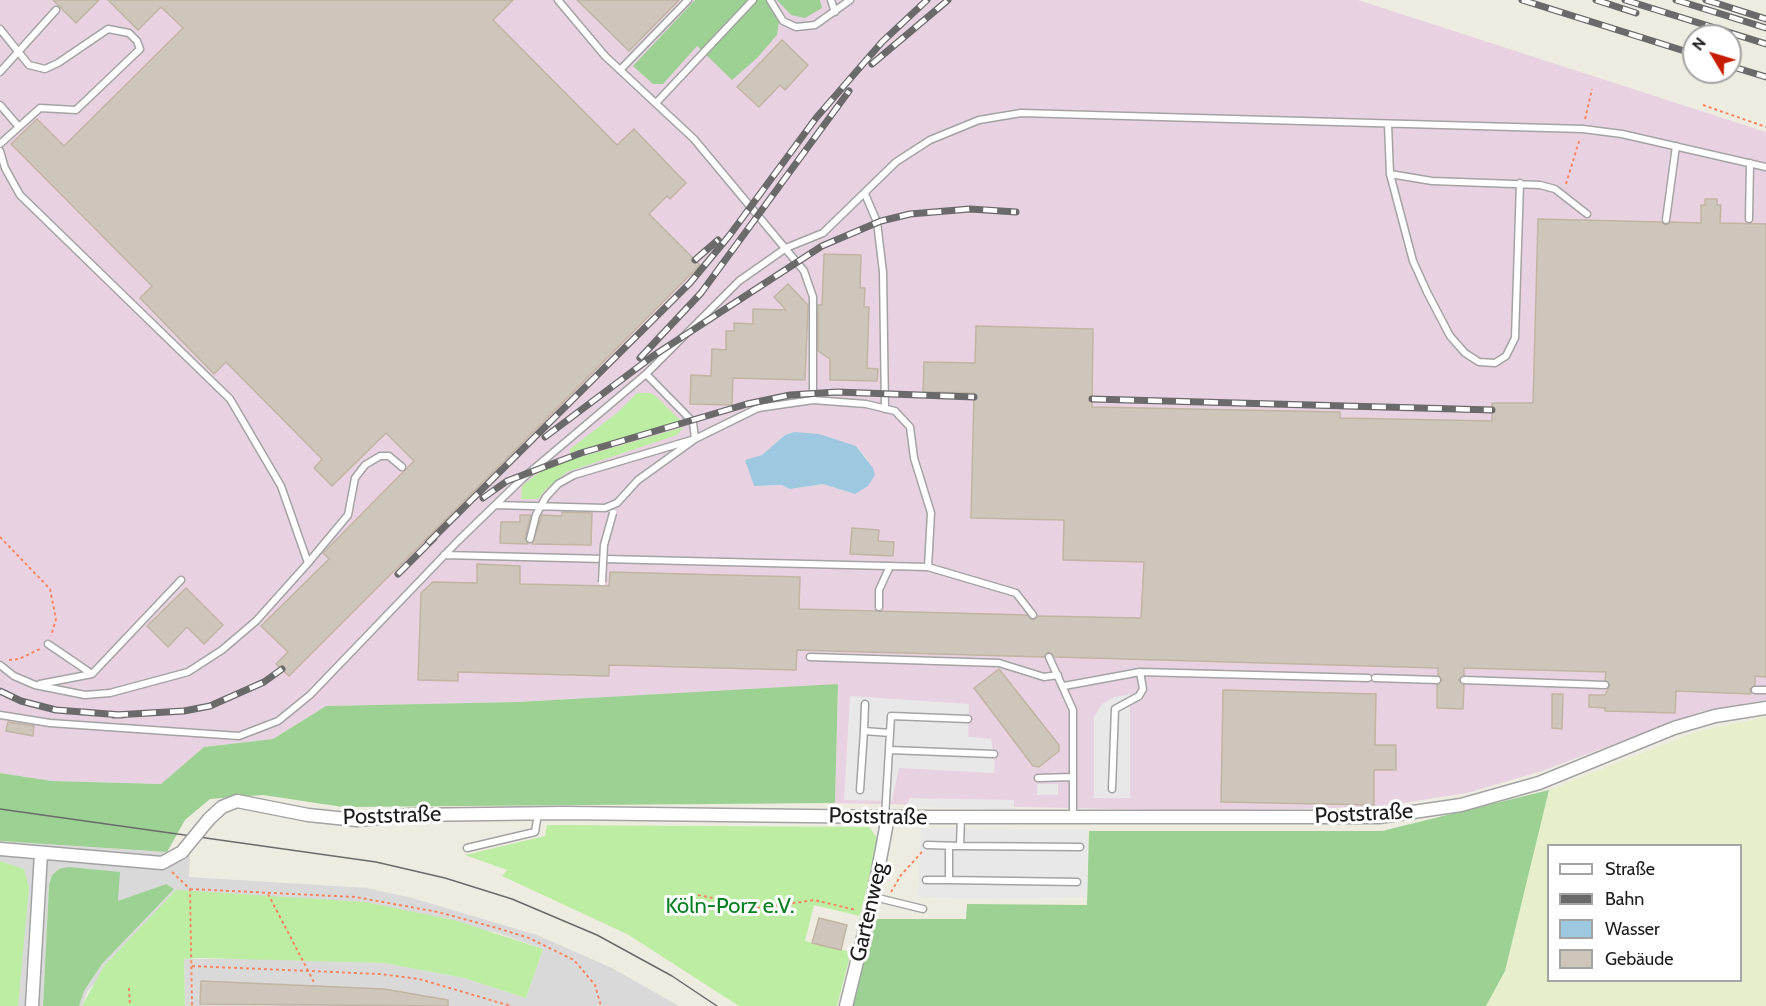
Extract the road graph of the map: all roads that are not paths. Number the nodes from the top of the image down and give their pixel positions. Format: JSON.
{"nodes":[{"id":1,"x":558,"y":0,"type":"edge"},
{"id":2,"x":688,"y":0,"type":"edge"},
{"id":3,"x":753,"y":0,"type":"edge"},
{"id":4,"x":770,"y":0,"type":"edge"},
{"id":5,"x":831,"y":0,"type":"edge"},
{"id":6,"x":850,"y":0,"type":"edge"},
{"id":7,"x":56,"y":10,"type":"dead end"},
{"id":8,"x":835,"y":12,"type":"junction"},
{"id":9,"x":0,"y":28,"type":"edge"},
{"id":10,"x":19,"y":54,"type":"junction"},
{"id":11,"x":620,"y":70,"type":"junction"},
{"id":12,"x":0,"y":72,"type":"edge"},
{"id":13,"x":656,"y":104,"type":"junction"},
{"id":14,"x":0,"y":105,"type":"edge"},
{"id":15,"x":1388,"y":124,"type":"junction"},
{"id":16,"x":19,"y":127,"type":"junction"},
{"id":17,"x":0,"y":144,"type":"edge"},
{"id":18,"x":1676,"y":146,"type":"junction"},
{"id":19,"x":0,"y":151,"type":"edge"},
{"id":20,"x":1750,"y":163,"type":"junction"},
{"id":21,"x":1766,"y":167,"type":"edge"},
{"id":22,"x":1390,"y":174,"type":"junction"},
{"id":23,"x":1520,"y":183,"type":"junction"},
{"id":24,"x":865,"y":194,"type":"junction"},
{"id":25,"x":1587,"y":214,"type":"dead end"},
{"id":26,"x":1749,"y":219,"type":"dead end"},
{"id":27,"x":1666,"y":220,"type":"dead end"},
{"id":28,"x":786,"y":248,"type":"junction"},
{"id":29,"x":646,"y":374,"type":"junction"},
{"id":30,"x":813,"y":399,"type":"junction"},
{"id":31,"x":885,"y":409,"type":"junction"},
{"id":32,"x":695,"y":439,"type":"junction"},
{"id":33,"x":402,"y":467,"type":"dead end"},
{"id":34,"x":617,"y":503,"type":"junction"},
{"id":35,"x":495,"y":505,"type":"junction"},
{"id":36,"x":530,"y":539,"type":"dead end"},
{"id":37,"x":444,"y":555,"type":"junction"},
{"id":38,"x":308,"y":563,"type":"junction"},
{"id":39,"x":890,"y":566,"type":"junction"},
{"id":40,"x":928,"y":567,"type":"junction"},
{"id":41,"x":181,"y":580,"type":"dead end"},
{"id":42,"x":602,"y":582,"type":"dead end"},
{"id":43,"x":879,"y":607,"type":"dead end"},
{"id":44,"x":1033,"y":615,"type":"dead end"},
{"id":45,"x":48,"y":644,"type":"road end"},
{"id":46,"x":810,"y":657,"type":"dead end"},
{"id":47,"x":1048,"y":657,"type":"dead end"},
{"id":48,"x":0,"y":665,"type":"edge"},
{"id":49,"x":1140,"y":672,"type":"junction"},
{"id":50,"x":92,"y":674,"type":"junction"},
{"id":51,"x":1058,"y":675,"type":"junction"},
{"id":52,"x":1437,"y":680,"type":"dead end"},
{"id":53,"x":1464,"y":680,"type":"dead end"},
{"id":54,"x":35,"y":685,"type":"junction"},
{"id":55,"x":1605,"y":685,"type":"dead end"},
{"id":56,"x":1064,"y":686,"type":"junction"},
{"id":57,"x":1755,"y":690,"type":"dead end"},
{"id":58,"x":1766,"y":690,"type":"edge"},
{"id":59,"x":866,"y":704,"type":"dead end"},
{"id":60,"x":1766,"y":708,"type":"edge"},
{"id":61,"x":0,"y":715,"type":"edge"},
{"id":62,"x":968,"y":720,"type":"dead end"},
{"id":63,"x":864,"y":731,"type":"junction"},
{"id":64,"x":890,"y":733,"type":"junction"},
{"id":65,"x":889,"y":750,"type":"junction"},
{"id":66,"x":994,"y":754,"type":"dead end"},
{"id":67,"x":1073,"y":777,"type":"junction"},
{"id":68,"x":1038,"y":778,"type":"dead end"},
{"id":69,"x":1112,"y":789,"type":"dead end"},
{"id":70,"x":860,"y":790,"type":"dead end"},
{"id":71,"x":538,"y":813,"type":"junction"},
{"id":72,"x":887,"y":817,"type":"junction"},
{"id":73,"x":961,"y":818,"type":"junction"},
{"id":74,"x":1073,"y":818,"type":"junction"},
{"id":75,"x":927,"y":845,"type":"road end"},
{"id":76,"x":949,"y":846,"type":"junction"},
{"id":77,"x":960,"y":846,"type":"junction"},
{"id":78,"x":1080,"y":847,"type":"dead end"},
{"id":79,"x":467,"y":848,"type":"dead end"},
{"id":80,"x":0,"y":849,"type":"edge"},
{"id":81,"x":41,"y":853,"type":"junction"},
{"id":82,"x":926,"y":880,"type":"dead end"},
{"id":83,"x":949,"y":880,"type":"junction"},
{"id":84,"x":1077,"y":882,"type":"dead end"},
{"id":85,"x":873,"y":897,"type":"junction"},
{"id":86,"x":922,"y":909,"type":"dead end"},
{"id":87,"x":32,"y":1006,"type":"edge"},
{"id":88,"x":846,"y":1006,"type":"edge"}],
"edges":[{"from":1,"to":11,"type":"lane"},
{"from":2,"to":11,"type":"lane"},
{"from":3,"to":13,"type":"lane"},
{"from":4,"to":8,"type":"lane"},
{"from":5,"to":8,"type":"lane"},
{"from":6,"to":8,"type":"lane"},
{"from":7,"to":10,"type":"lane"},
{"from":9,"to":10,"type":"lane"},
{"from":10,"to":12,"type":"lane"},
{"from":10,"to":16,"type":"lane"},
{"from":11,"to":13,"type":"lane"},
{"from":13,"to":28,"type":"lane"},
{"from":14,"to":16,"type":"lane"},
{"from":15,"to":18,"type":"lane"},
{"from":15,"to":22,"type":"lane"},
{"from":15,"to":24,"type":"lane"},
{"from":16,"to":17,"type":"lane"},
{"from":18,"to":20,"type":"lane"},
{"from":18,"to":27,"type":"lane"},
{"from":19,"to":38,"type":"lane"},
{"from":20,"to":21,"type":"lane"},
{"from":20,"to":26,"type":"lane"},
{"from":22,"to":23,"type":"lane"},
{"from":22,"to":23,"type":"lane"},
{"from":23,"to":25,"type":"lane"},
{"from":24,"to":28,"type":"lane"},
{"from":24,"to":31,"type":"lane"},
{"from":28,"to":29,"type":"lane"},
{"from":28,"to":30,"type":"lane"},
{"from":29,"to":32,"type":"lane"},
{"from":29,"to":35,"type":"lane"},
{"from":30,"to":31,"type":"lane"},
{"from":30,"to":32,"type":"lane"},
{"from":31,"to":40,"type":"lane"},
{"from":32,"to":34,"type":"lane"},
{"from":32,"to":36,"type":"lane"},
{"from":33,"to":38,"type":"lane"},
{"from":34,"to":35,"type":"lane"},
{"from":34,"to":42,"type":"lane","bridge":true},
{"from":35,"to":37,"type":"lane"},
{"from":37,"to":39,"type":"lane"},
{"from":37,"to":61,"type":"lane"},
{"from":38,"to":54,"type":"lane"},
{"from":39,"to":40,"type":"lane"},
{"from":39,"to":43,"type":"lane"},
{"from":40,"to":44,"type":"lane"},
{"from":41,"to":50,"type":"lane"},
{"from":45,"to":50,"type":"lane"},
{"from":46,"to":51,"type":"lane"},
{"from":47,"to":51,"type":"lane"},
{"from":48,"to":54,"type":"lane"},
{"from":49,"to":52,"type":"lane"},
{"from":49,"to":56,"type":"lane"},
{"from":49,"to":69,"type":"lane"},
{"from":50,"to":54,"type":"lane"},
{"from":51,"to":56,"type":"lane"},
{"from":53,"to":55,"type":"lane"},
{"from":56,"to":67,"type":"lane"},
{"from":57,"to":58,"type":"lane"},
{"from":59,"to":63,"type":"lane"},
{"from":60,"to":74,"type":"street","name":"Poststraße"},
{"from":62,"to":64,"type":"lane"},
{"from":63,"to":64,"type":"lane"},
{"from":63,"to":70,"type":"lane"},
{"from":64,"to":65,"type":"lane"},
{"from":65,"to":66,"type":"lane"},
{"from":65,"to":72,"type":"lane"},
{"from":67,"to":68,"type":"lane"},
{"from":67,"to":74,"type":"lane"},
{"from":71,"to":72,"type":"street","name":"Poststraße"},
{"from":71,"to":79,"type":"lane"},
{"from":71,"to":81,"type":"street","name":"Poststraße","bridge":true},
{"from":72,"to":73,"type":"street","name":"Poststraße"},
{"from":72,"to":85,"type":"street","name":"Gartenweg"},
{"from":73,"to":74,"type":"street","name":"Poststraße"},
{"from":73,"to":77,"type":"lane"},
{"from":75,"to":76,"type":"lane"},
{"from":76,"to":77,"type":"lane"},
{"from":76,"to":83,"type":"lane"},
{"from":77,"to":78,"type":"lane"},
{"from":80,"to":81,"type":"street"},
{"from":81,"to":87,"type":"street"},
{"from":82,"to":83,"type":"lane"},
{"from":83,"to":84,"type":"lane"},
{"from":85,"to":86,"type":"lane"},
{"from":85,"to":88,"type":"street","name":"Gartenweg"}]}
